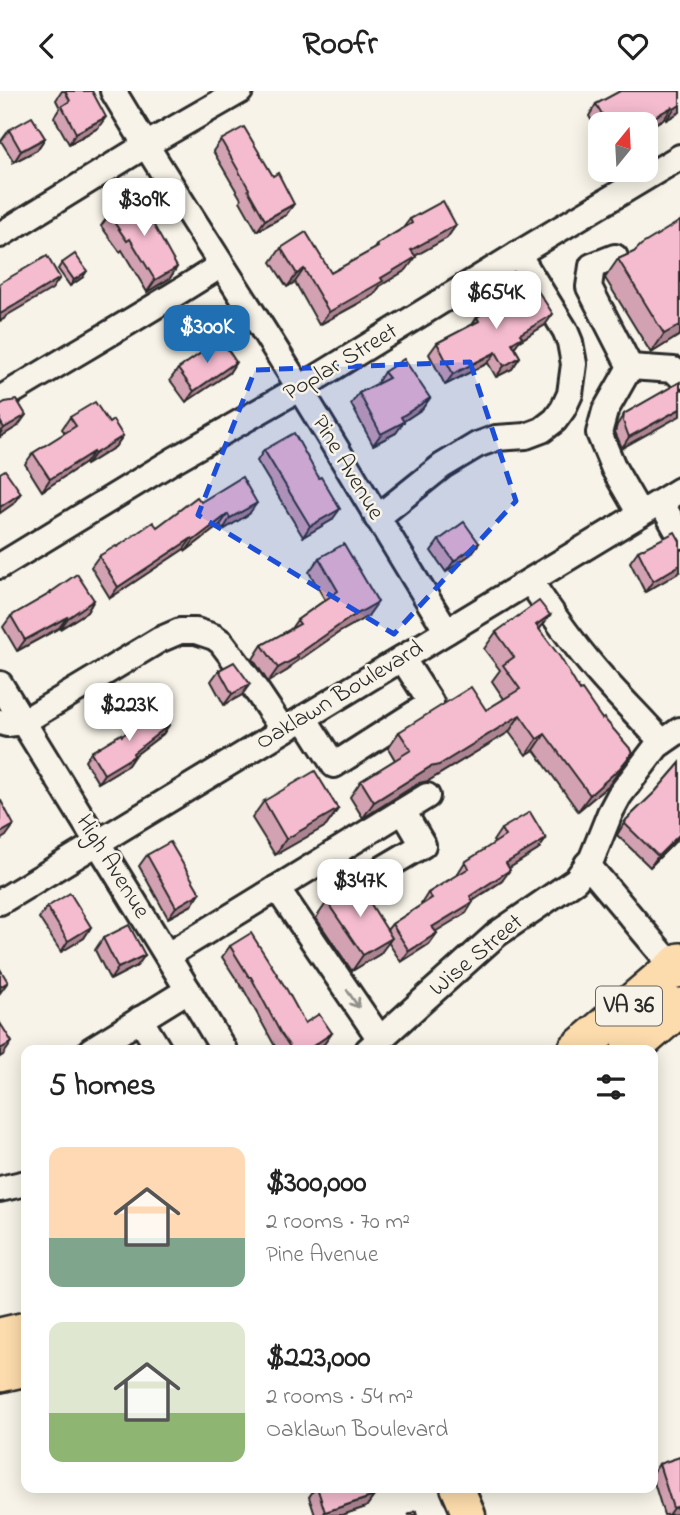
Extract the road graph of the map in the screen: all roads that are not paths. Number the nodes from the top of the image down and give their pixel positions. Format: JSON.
{"nodes":[{"id":1,"x":113,"y":91,"type":"edge"},
{"id":2,"x":240,"y":91,"type":"edge"},
{"id":3,"x":146,"y":145,"type":"junction"},
{"id":4,"x":680,"y":157,"type":"edge"},
{"id":5,"x":0,"y":235,"type":"edge"},
{"id":6,"x":518,"y":254,"type":"junction"},
{"id":7,"x":615,"y":257,"type":"dead end"},
{"id":8,"x":221,"y":265,"type":"junction"},
{"id":9,"x":630,"y":367,"type":"junction"},
{"id":10,"x":680,"y":376,"type":"edge"},
{"id":11,"x":300,"y":388,"type":"junction"},
{"id":12,"x":0,"y":399,"type":"edge"},
{"id":13,"x":660,"y":502,"type":"edge"},
{"id":14,"x":377,"y":518,"type":"junction"},
{"id":15,"x":680,"y":536,"type":"edge"},
{"id":16,"x":0,"y":566,"type":"edge"},
{"id":17,"x":530,"y":581,"type":"junction"},
{"id":18,"x":447,"y":631,"type":"junction"},
{"id":19,"x":402,"y":658,"type":"junction"},
{"id":20,"x":0,"y":684,"type":"edge"},
{"id":21,"x":12,"y":722,"type":"edge"},
{"id":22,"x":293,"y":724,"type":"junction"},
{"id":23,"x":0,"y":736,"type":"edge"},
{"id":24,"x":671,"y":736,"type":"edge"},
{"id":25,"x":427,"y":796,"type":"dead end"},
{"id":26,"x":403,"y":811,"type":"junction"},
{"id":27,"x":97,"y":843,"type":"junction"},
{"id":28,"x":332,"y":854,"type":"junction"},
{"id":29,"x":587,"y":864,"type":"junction"},
{"id":30,"x":277,"y":888,"type":"junction"},
{"id":31,"x":0,"y":902,"type":"edge"},
{"id":32,"x":168,"y":955,"type":"junction"},
{"id":33,"x":678,"y":968,"type":"edge"},
{"id":34,"x":188,"y":990,"type":"junction"},
{"id":35,"x":680,"y":1007,"type":"edge"},
{"id":36,"x":140,"y":1019,"type":"junction"},
{"id":37,"x":99,"y":1045,"type":"edge"},
{"id":38,"x":156,"y":1045,"type":"edge"},
{"id":39,"x":221,"y":1045,"type":"edge"},
{"id":40,"x":374,"y":1045,"type":"edge"},
{"id":41,"x":583,"y":1045,"type":"edge"},
{"id":42,"x":636,"y":1045,"type":"edge"},
{"id":43,"x":21,"y":1184,"type":"edge"},
{"id":44,"x":0,"y":1189,"type":"edge"},
{"id":45,"x":21,"y":1332,"type":"edge"},
{"id":46,"x":0,"y":1337,"type":"edge"},
{"id":47,"x":21,"y":1368,"type":"edge"},
{"id":48,"x":0,"y":1373,"type":"edge"},
{"id":49,"x":460,"y":1493,"type":"edge"},
{"id":50,"x":469,"y":1515,"type":"edge"}],
"edges":[{"from":1,"to":3,"type":"street","name":"Pine Avenue"},
{"from":2,"to":3,"type":"street"},
{"from":3,"to":5,"type":"street"},
{"from":3,"to":8,"type":"street","name":"Pine Avenue"},
{"from":4,"to":6,"type":"street","name":"Poplar Street"},
{"from":6,"to":11,"type":"street","name":"Poplar Street"},
{"from":6,"to":14,"type":"street"},
{"from":7,"to":9,"type":"street"},
{"from":8,"to":11,"type":"street","name":"Pine Avenue"},
{"from":8,"to":12,"type":"street"},
{"from":9,"to":10,"type":"street"},
{"from":9,"to":13,"type":"street"},
{"from":11,"to":14,"type":"street","name":"Pine Avenue"},
{"from":11,"to":16,"type":"street","name":"Poplar Street"},
{"from":13,"to":15,"type":"street"},
{"from":13,"to":17,"type":"street","name":"Oaklawn Boulevard"},
{"from":14,"to":18,"type":"street","name":"Pine Avenue"},
{"from":17,"to":18,"type":"street","name":"Oaklawn Boulevard"},
{"from":17,"to":24,"type":"street"},
{"from":18,"to":19,"type":"street","name":"Oaklawn Boulevard"},
{"from":19,"to":22,"type":"street","name":"Oaklawn Boulevard"},
{"from":19,"to":22,"type":"street"},
{"from":20,"to":21,"type":"street","name":"High Avenue"},
{"from":21,"to":22,"type":"street"},
{"from":21,"to":23,"type":"street"},
{"from":21,"to":27,"type":"street","name":"High Avenue"},
{"from":22,"to":27,"type":"street","name":"Oaklawn Boulevard"},
{"from":24,"to":29,"type":"street"},
{"from":25,"to":26,"type":"street"},
{"from":26,"to":28,"type":"street"},
{"from":26,"to":28,"type":"street"},
{"from":27,"to":31,"type":"street","name":"Oaklawn Boulevard"},
{"from":27,"to":32,"type":"street","name":"High Avenue"},
{"from":28,"to":30,"type":"street"},
{"from":29,"to":33,"type":"street"},
{"from":29,"to":40,"type":"street","name":"Wise Street"},
{"from":30,"to":32,"type":"street"},
{"from":30,"to":40,"type":"street","one_way":true},
{"from":32,"to":34,"type":"street","name":"High Avenue"},
{"from":33,"to":41,"type":"highway","number":"VA 36"},
{"from":34,"to":36,"type":"street"},
{"from":34,"to":39,"type":"street","name":"High Avenue"},
{"from":35,"to":42,"type":"highway","number":"VA 36"},
{"from":36,"to":37,"type":"street"},
{"from":36,"to":38,"type":"street"},
{"from":43,"to":44,"type":"street"},
{"from":45,"to":46,"type":"highway"},
{"from":47,"to":48,"type":"highway"},
{"from":49,"to":50,"type":"main road"}]}
